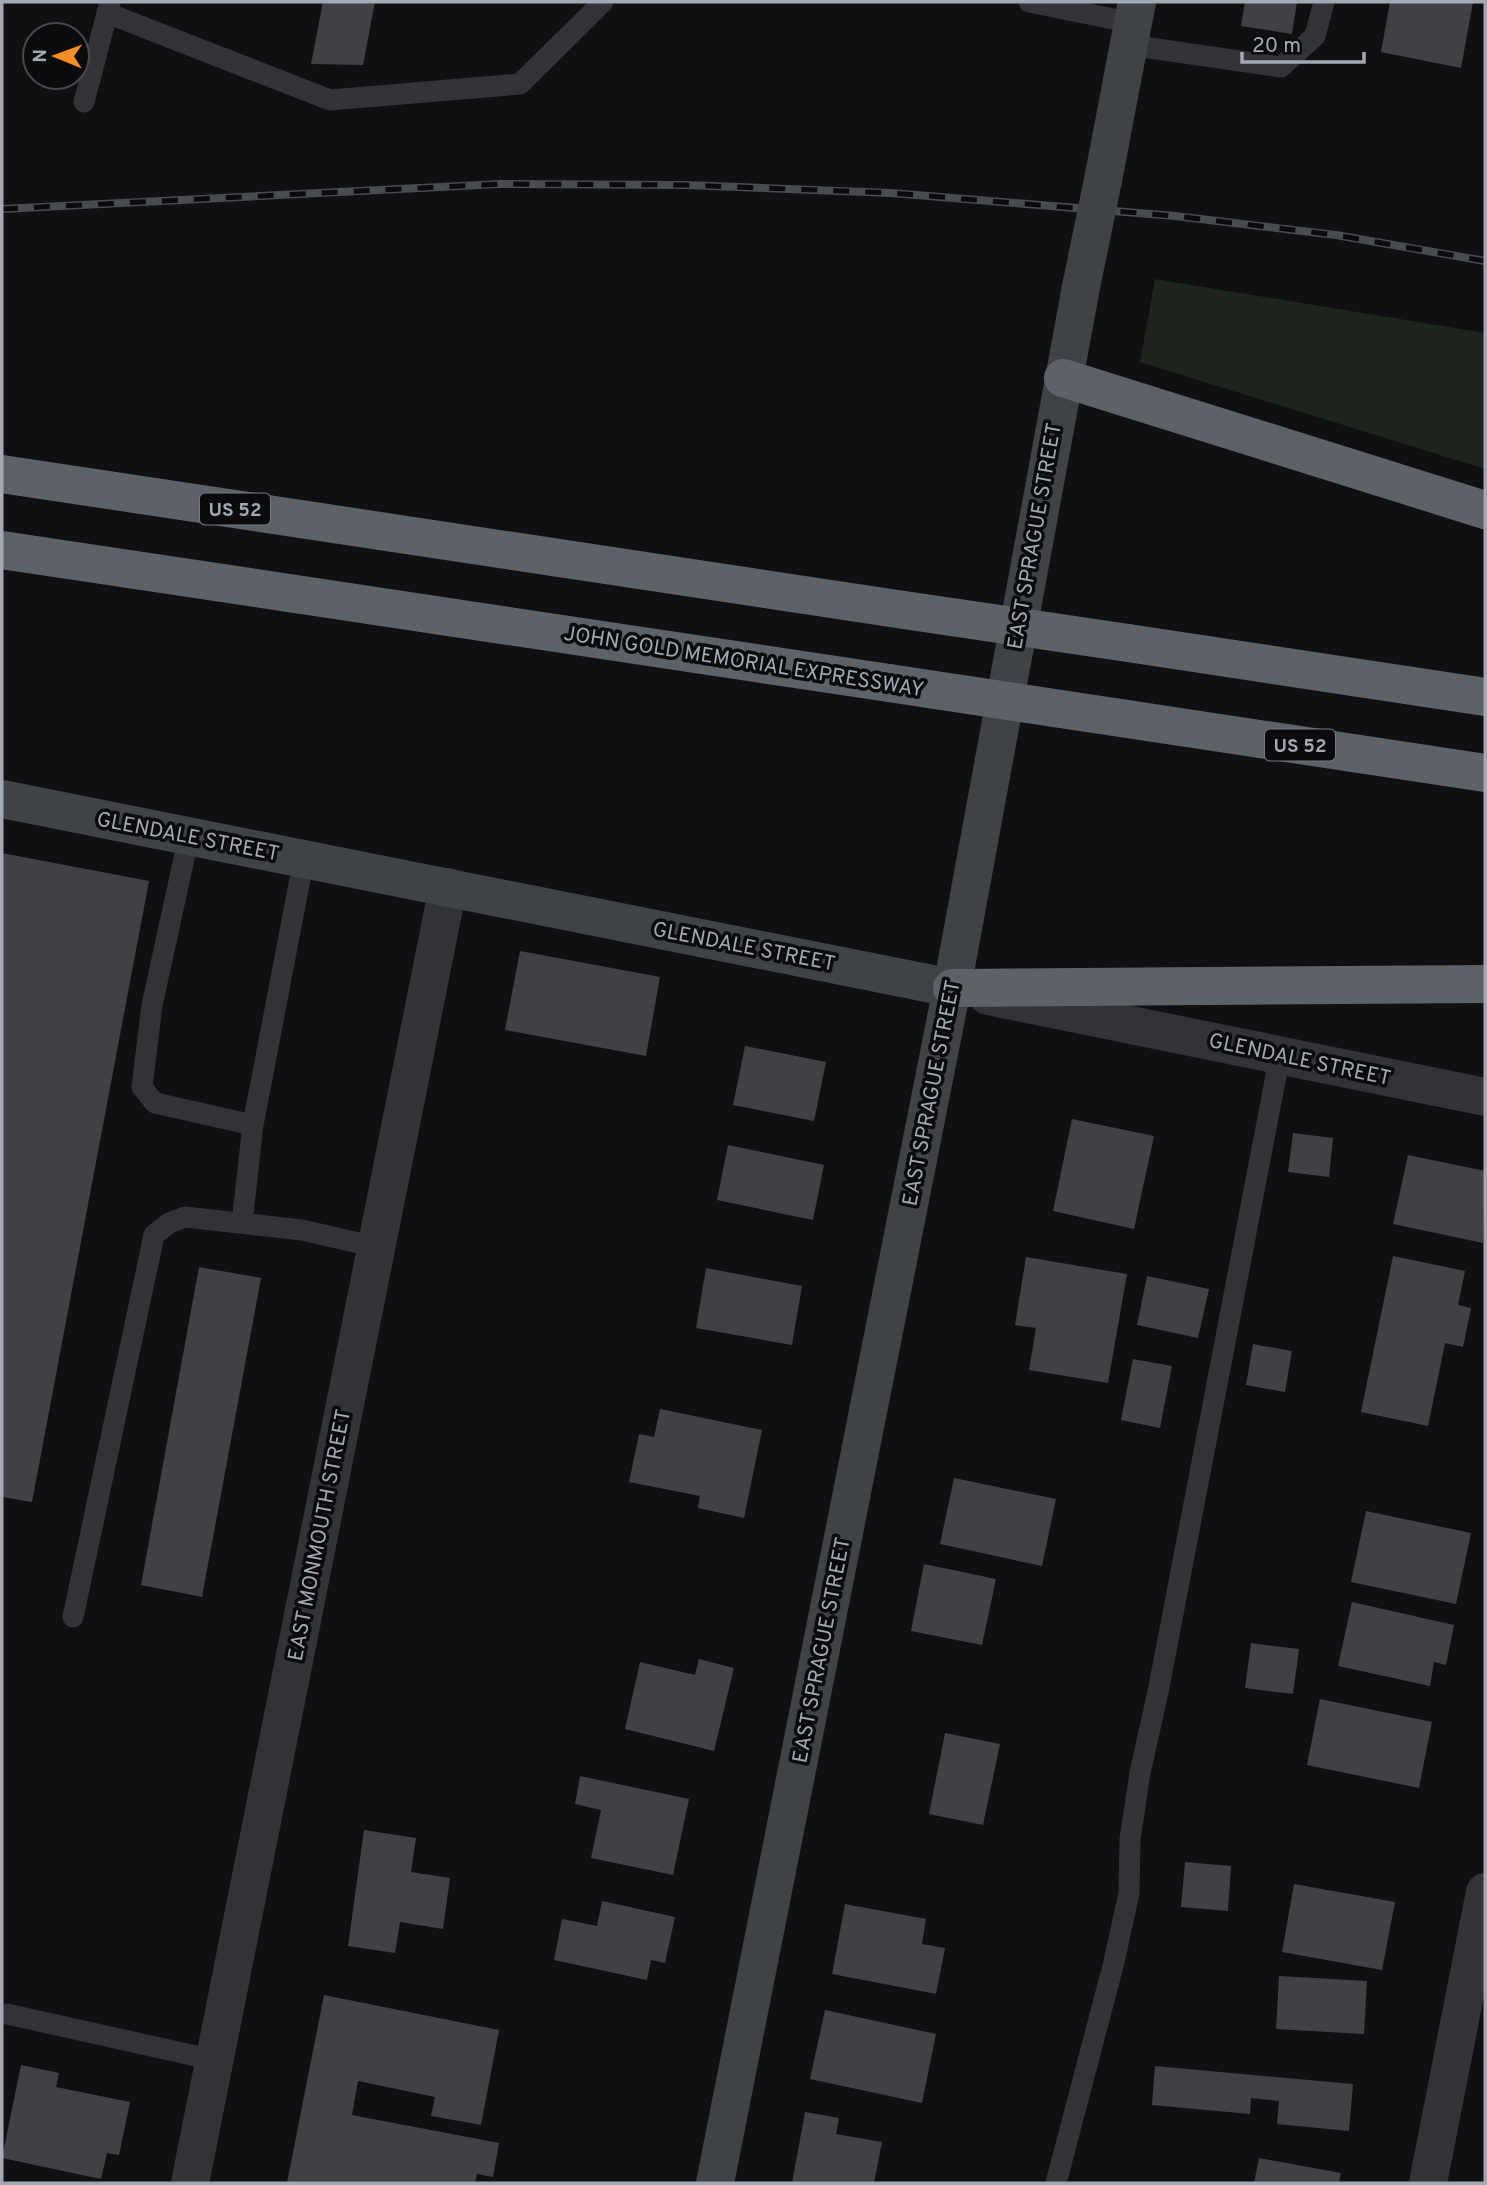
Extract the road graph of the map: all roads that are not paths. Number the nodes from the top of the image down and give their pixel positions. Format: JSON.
{"nodes":[{"id":1,"x":603,"y":2,"type":"edge"},
{"id":2,"x":1029,"y":2,"type":"edge"},
{"id":3,"x":1324,"y":2,"type":"edge"},
{"id":4,"x":109,"y":7,"type":"edge"},
{"id":5,"x":1133,"y":23,"type":"edge"},
{"id":6,"x":84,"y":103,"type":"dead end"},
{"id":7,"x":1063,"y":379,"type":"junction"},
{"id":8,"x":2,"y":474,"type":"edge"},
{"id":9,"x":1485,"y":510,"type":"edge"},
{"id":10,"x":2,"y":550,"type":"edge"},
{"id":11,"x":1485,"y":697,"type":"edge"},
{"id":12,"x":1485,"y":773,"type":"edge"},
{"id":13,"x":2,"y":799,"type":"edge"},
{"id":14,"x":188,"y":836,"type":"junction"},
{"id":15,"x":303,"y":858,"type":"junction"},
{"id":16,"x":447,"y":887,"type":"junction"},
{"id":17,"x":1485,"y":984,"type":"edge"},
{"id":18,"x":952,"y":989,"type":"junction"},
{"id":19,"x":1280,"y":1055,"type":"junction"},
{"id":20,"x":1485,"y":1097,"type":"edge"},
{"id":21,"x":253,"y":1125,"type":"junction"},
{"id":22,"x":242,"y":1223,"type":"junction"},
{"id":23,"x":376,"y":1247,"type":"junction"},
{"id":24,"x":73,"y":1616,"type":"dead end"},
{"id":25,"x":1485,"y":1892,"type":"edge"},
{"id":26,"x":7,"y":2014,"type":"dead end"},
{"id":27,"x":214,"y":2060,"type":"junction"},
{"id":28,"x":190,"y":2183,"type":"edge"},
{"id":29,"x":715,"y":2183,"type":"edge"},
{"id":30,"x":1056,"y":2183,"type":"edge"},
{"id":31,"x":1428,"y":2183,"type":"edge"}],
"edges":[{"from":1,"to":4,"type":"lane"},
{"from":2,"to":5,"type":"lane"},
{"from":3,"to":5,"type":"lane"},
{"from":4,"to":6,"type":"lane"},
{"from":5,"to":7,"type":"main road","name":"EAST SPRAGUE STREET","bridge":true},
{"from":7,"to":9,"type":"highway"},
{"from":7,"to":18,"type":"main road","name":"EAST SPRAGUE STREET"},
{"from":8,"to":11,"type":"highway","number":"US 52","bridge":true},
{"from":10,"to":12,"type":"highway","name":"JOHN GOLD MEMORIAL EXPRESSWAY","number":"US 52","bridge":true},
{"from":13,"to":14,"type":"main road","name":"GLENDALE STREET"},
{"from":14,"to":15,"type":"main road","name":"GLENDALE STREET"},
{"from":14,"to":21,"type":"lane"},
{"from":15,"to":16,"type":"main road","name":"GLENDALE STREET"},
{"from":15,"to":21,"type":"lane"},
{"from":16,"to":18,"type":"main road","name":"GLENDALE STREET"},
{"from":16,"to":23,"type":"street","name":"EAST MONMOUTH STREET"},
{"from":17,"to":18,"type":"highway"},
{"from":18,"to":19,"type":"street","name":"GLENDALE STREET"},
{"from":18,"to":29,"type":"main road","name":"EAST SPRAGUE STREET"},
{"from":19,"to":20,"type":"street","name":"GLENDALE STREET"},
{"from":19,"to":30,"type":"lane"},
{"from":21,"to":22,"type":"lane"},
{"from":22,"to":23,"type":"lane"},
{"from":22,"to":24,"type":"lane"},
{"from":23,"to":27,"type":"street","name":"EAST MONMOUTH STREET"},
{"from":25,"to":31,"type":"street"},
{"from":26,"to":27,"type":"lane"},
{"from":27,"to":28,"type":"street","name":"EAST MONMOUTH STREET"}]}
